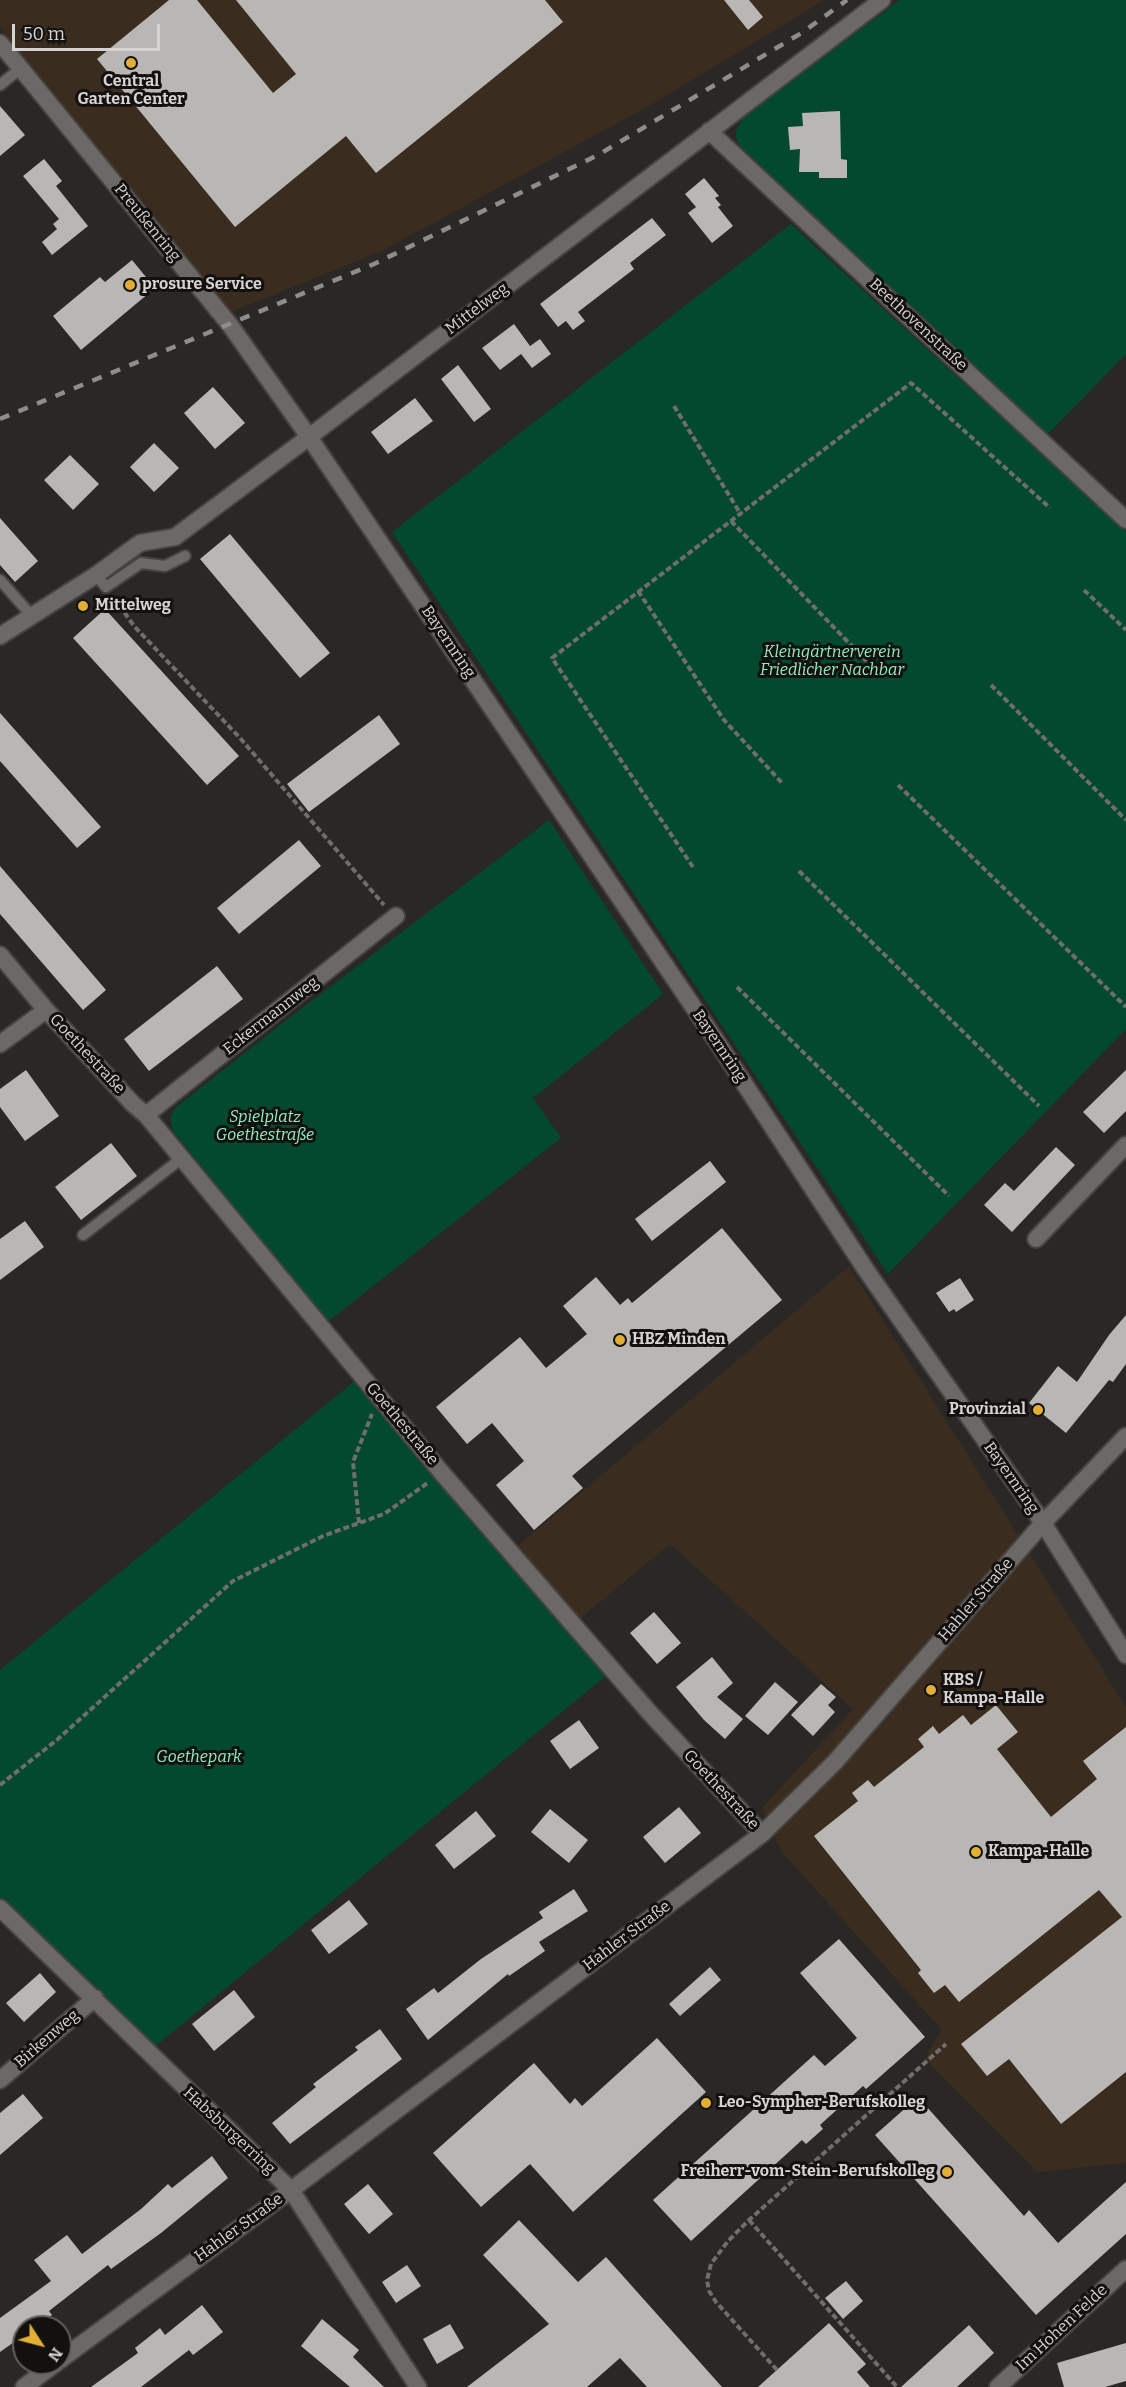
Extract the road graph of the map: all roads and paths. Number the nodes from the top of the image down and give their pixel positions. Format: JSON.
{"nodes":[{"id":1,"x":882,"y":0,"type":"edge"},
{"id":2,"x":0,"y":43,"type":"edge"},
{"id":3,"x":21,"y":68,"type":"junction"},
{"id":4,"x":0,"y":85,"type":"edge"},
{"id":5,"x":709,"y":131,"type":"junction"},
{"id":6,"x":674,"y":406,"type":"dead end"},
{"id":7,"x":309,"y":437,"type":"junction"},
{"id":8,"x":1050,"y":508,"type":"dead end"},
{"id":9,"x":740,"y":513,"type":"junction"},
{"id":10,"x":1126,"y":520,"type":"edge"},
{"id":11,"x":731,"y":521,"type":"junction"},
{"id":12,"x":185,"y":556,"type":"dead end"},
{"id":13,"x":0,"y":580,"type":"edge"},
{"id":14,"x":101,"y":581,"type":"junction"},
{"id":15,"x":1084,"y":590,"type":"dead end"},
{"id":16,"x":638,"y":591,"type":"junction"},
{"id":17,"x":31,"y":615,"type":"junction"},
{"id":18,"x":1126,"y":630,"type":"edge"},
{"id":19,"x":0,"y":636,"type":"edge"},
{"id":20,"x":879,"y":674,"type":"dead end"},
{"id":21,"x":991,"y":685,"type":"dead end"},
{"id":22,"x":782,"y":783,"type":"dead end"},
{"id":23,"x":898,"y":785,"type":"dead end"},
{"id":24,"x":1126,"y":820,"type":"edge"},
{"id":25,"x":693,"y":867,"type":"dead end"},
{"id":26,"x":799,"y":872,"type":"dead end"},
{"id":27,"x":396,"y":916,"type":"joint"},
{"id":28,"x":0,"y":955,"type":"edge"},
{"id":29,"x":736,"y":987,"type":"dead end"},
{"id":30,"x":1126,"y":1007,"type":"edge"},
{"id":31,"x":46,"y":1010,"type":"junction"},
{"id":32,"x":0,"y":1044,"type":"edge"},
{"id":33,"x":1039,"y":1106,"type":"dead end"},
{"id":34,"x":146,"y":1115,"type":"junction"},
{"id":35,"x":1126,"y":1145,"type":"edge"},
{"id":36,"x":182,"y":1158,"type":"junction"},
{"id":37,"x":949,"y":1196,"type":"dead end"},
{"id":38,"x":83,"y":1235,"type":"dead end"},
{"id":39,"x":1036,"y":1239,"type":"dead end"},
{"id":40,"x":380,"y":1398,"type":"junction"},
{"id":41,"x":1126,"y":1436,"type":"edge"},
{"id":42,"x":442,"y":1473,"type":"junction"},
{"id":43,"x":359,"y":1523,"type":"junction"},
{"id":44,"x":1043,"y":1523,"type":"junction"},
{"id":45,"x":1126,"y":1655,"type":"edge"},
{"id":46,"x":0,"y":1785,"type":"edge"},
{"id":47,"x":762,"y":1834,"type":"junction"},
{"id":48,"x":0,"y":1908,"type":"edge"},
{"id":49,"x":95,"y":1998,"type":"junction"},
{"id":50,"x":946,"y":2043,"type":"dead end"},
{"id":51,"x":0,"y":2080,"type":"edge"},
{"id":52,"x":291,"y":2190,"type":"junction"},
{"id":53,"x":749,"y":2220,"type":"junction"},
{"id":54,"x":1126,"y":2269,"type":"edge"},
{"id":55,"x":72,"y":2352,"type":"edge"},
{"id":56,"x":777,"y":2370,"type":"dead end"},
{"id":57,"x":40,"y":2375,"type":"edge"},
{"id":58,"x":24,"y":2387,"type":"edge"},
{"id":59,"x":418,"y":2387,"type":"edge"},
{"id":60,"x":897,"y":2387,"type":"edge"},
{"id":61,"x":998,"y":2387,"type":"edge"}],
"edges":[{"from":1,"to":5,"type":"street","name":"Mittelweg"},
{"from":2,"to":3,"type":"street","name":"Preußenring"},
{"from":3,"to":4,"type":"lane"},
{"from":3,"to":7,"type":"street","name":"Preußenring"},
{"from":5,"to":7,"type":"street","name":"Mittelweg"},
{"from":5,"to":10,"type":"street","name":"Beethovenstraße"},
{"from":6,"to":9,"type":"path"},
{"from":7,"to":14,"type":"street","name":"Mittelweg"},
{"from":7,"to":44,"type":"street","name":"Bayernring"},
{"from":8,"to":9,"type":"path"},
{"from":9,"to":11,"type":"path"},
{"from":11,"to":16,"type":"path"},
{"from":11,"to":20,"type":"path"},
{"from":12,"to":14,"type":"lane"},
{"from":13,"to":17,"type":"lane"},
{"from":14,"to":17,"type":"street","name":"Mittelweg"},
{"from":14,"to":27,"type":"path"},
{"from":15,"to":18,"type":"path"},
{"from":16,"to":22,"type":"path"},
{"from":16,"to":25,"type":"path"},
{"from":17,"to":19,"type":"street","name":"Mittelweg"},
{"from":21,"to":24,"type":"path"},
{"from":23,"to":30,"type":"path"},
{"from":26,"to":33,"type":"path"},
{"from":27,"to":34,"type":"street","name":"Eckermannweg"},
{"from":28,"to":31,"type":"street","name":"Goethestraße"},
{"from":29,"to":37,"type":"path"},
{"from":31,"to":32,"type":"street","name":"Goethestraße"},
{"from":31,"to":34,"type":"street","name":"Goethestraße"},
{"from":34,"to":36,"type":"street","name":"Goethestraße"},
{"from":35,"to":39,"type":"street"},
{"from":36,"to":38,"type":"lane"},
{"from":36,"to":40,"type":"street","name":"Goethestraße"},
{"from":40,"to":42,"type":"street","name":"Goethestraße"},
{"from":40,"to":43,"type":"path"},
{"from":41,"to":44,"type":"street","name":"Hahler Straße"},
{"from":42,"to":43,"type":"path"},
{"from":42,"to":47,"type":"street","name":"Goethestraße"},
{"from":43,"to":46,"type":"path"},
{"from":44,"to":45,"type":"street","name":"Bayernring"},
{"from":44,"to":47,"type":"street","name":"Hahler Straße"},
{"from":47,"to":52,"type":"street","name":"Hahler Straße"},
{"from":48,"to":49,"type":"street","name":"Habsburgerring"},
{"from":49,"to":51,"type":"street","name":"Birkenweg"},
{"from":49,"to":52,"type":"street","name":"Habsburgerring"},
{"from":50,"to":53,"type":"path"},
{"from":52,"to":55,"type":"street","name":"Hahler Straße"},
{"from":52,"to":59,"type":"street","name":"Habsburgerring"},
{"from":53,"to":56,"type":"path"},
{"from":53,"to":60,"type":"path"},
{"from":54,"to":61,"type":"street","name":"Im Hohen Felde"},
{"from":57,"to":58,"type":"street","name":"Hahler Straße"}]}
